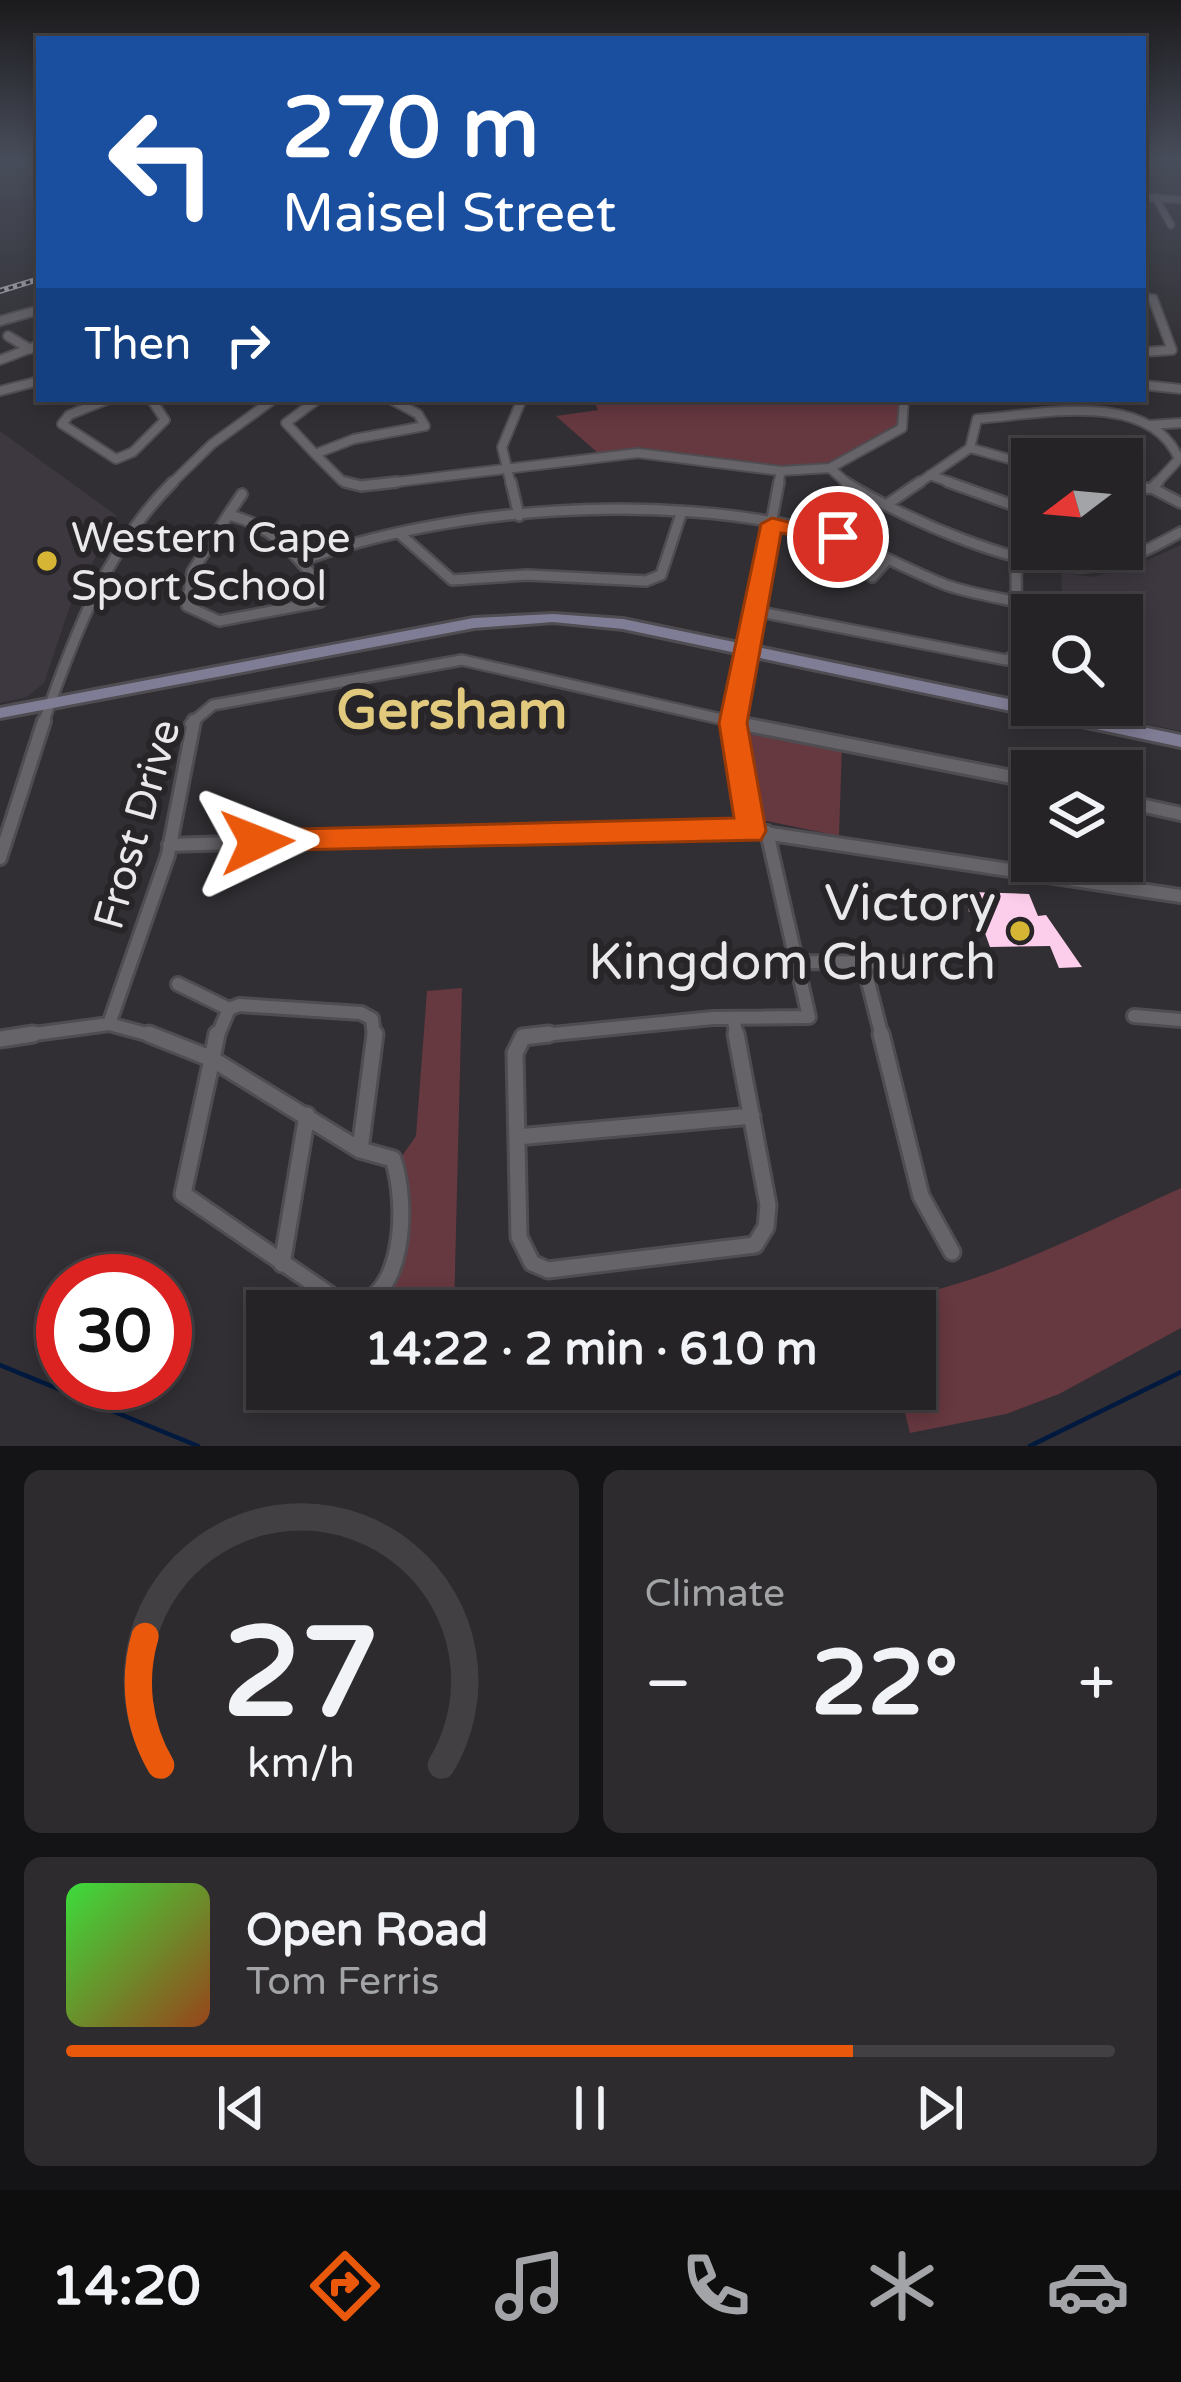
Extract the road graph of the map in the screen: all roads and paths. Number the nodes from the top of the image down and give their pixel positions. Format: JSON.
{"nodes":[{"id":1,"x":1146,"y":294,"type":"edge"},
{"id":2,"x":36,"y":311,"type":"edge"},
{"id":3,"x":0,"y":322,"type":"edge"},
{"id":4,"x":8,"y":336,"type":"dead end"},
{"id":5,"x":35,"y":347,"type":"edge"},
{"id":6,"x":1146,"y":352,"type":"edge"},
{"id":7,"x":0,"y":360,"type":"edge"},
{"id":8,"x":36,"y":382,"type":"edge"},
{"id":9,"x":1146,"y":385,"type":"edge"},
{"id":10,"x":1181,"y":389,"type":"edge"},
{"id":11,"x":0,"y":391,"type":"edge"},
{"id":12,"x":102,"y":402,"type":"edge"},
{"id":13,"x":154,"y":402,"type":"edge"},
{"id":14,"x":270,"y":402,"type":"edge"},
{"id":15,"x":314,"y":402,"type":"edge"},
{"id":16,"x":396,"y":402,"type":"edge"},
{"id":17,"x":521,"y":402,"type":"edge"},
{"id":18,"x":904,"y":402,"type":"edge"},
{"id":19,"x":1181,"y":423,"type":"edge"},
{"id":20,"x":1150,"y":425,"type":"junction"},
{"id":21,"x":970,"y":448,"type":"junction"},
{"id":22,"x":315,"y":454,"type":"junction"},
{"id":23,"x":1011,"y":459,"type":"edge"},
{"id":24,"x":1180,"y":459,"type":"edge"},
{"id":25,"x":505,"y":467,"type":"junction"},
{"id":26,"x":830,"y":468,"type":"junction"},
{"id":27,"x":781,"y":471,"type":"junction"},
{"id":28,"x":930,"y":475,"type":"junction"},
{"id":29,"x":1152,"y":488,"type":"junction"},
{"id":30,"x":1143,"y":489,"type":"edge"},
{"id":31,"x":242,"y":494,"type":"dead end"},
{"id":32,"x":889,"y":503,"type":"junction"},
{"id":33,"x":1181,"y":503,"type":"edge"},
{"id":34,"x":1011,"y":504,"type":"edge"},
{"id":35,"x":682,"y":511,"type":"junction"},
{"id":36,"x":227,"y":515,"type":"junction"},
{"id":37,"x":520,"y":516,"type":"junction"},
{"id":38,"x":772,"y":524,"type":"junction"},
{"id":39,"x":1181,"y":532,"type":"edge"},
{"id":40,"x":400,"y":534,"type":"junction"},
{"id":41,"x":1143,"y":552,"type":"edge"},
{"id":42,"x":1011,"y":554,"type":"edge"},
{"id":43,"x":888,"y":559,"type":"junction"},
{"id":44,"x":301,"y":561,"type":"junction"},
{"id":45,"x":872,"y":577,"type":"dead end"},
{"id":46,"x":1011,"y":600,"type":"edge"},
{"id":47,"x":755,"y":611,"type":"junction"},
{"id":48,"x":748,"y":650,"type":"junction"},
{"id":49,"x":1011,"y":656,"type":"edge"},
{"id":50,"x":52,"y":704,"type":"junction"},
{"id":51,"x":0,"y":713,"type":"edge"},
{"id":52,"x":733,"y":723,"type":"junction"},
{"id":53,"x":1181,"y":741,"type":"edge"},
{"id":54,"x":1011,"y":777,"type":"edge"},
{"id":55,"x":1143,"y":806,"type":"edge"},
{"id":56,"x":1181,"y":814,"type":"edge"},
{"id":57,"x":751,"y":831,"type":"junction"},
{"id":58,"x":767,"y":832,"type":"junction"},
{"id":59,"x":169,"y":845,"type":"junction"},
{"id":60,"x":0,"y":858,"type":"edge"},
{"id":61,"x":1181,"y":896,"type":"edge"},
{"id":62,"x":800,"y":962,"type":"junction"},
{"id":63,"x":863,"y":962,"type":"junction"},
{"id":64,"x":910,"y":963,"type":"dead end"},
{"id":65,"x":178,"y":984,"type":"dead end"},
{"id":66,"x":230,"y":1009,"type":"junction"},
{"id":67,"x":1134,"y":1016,"type":"dead end"},
{"id":68,"x":1181,"y":1020,"type":"edge"},
{"id":69,"x":734,"y":1022,"type":"junction"},
{"id":70,"x":109,"y":1024,"type":"junction"},
{"id":71,"x":0,"y":1039,"type":"edge"},
{"id":72,"x":213,"y":1056,"type":"junction"},
{"id":73,"x":307,"y":1115,"type":"junction"},
{"id":74,"x":752,"y":1116,"type":"junction"},
{"id":75,"x":517,"y":1137,"type":"junction"},
{"id":76,"x":360,"y":1152,"type":"junction"},
{"id":77,"x":952,"y":1252,"type":"dead end"},
{"id":78,"x":282,"y":1264,"type":"junction"}],
"edges":[{"from":1,"to":6,"type":"street"},
{"from":2,"to":3,"type":"street"},
{"from":4,"to":5,"type":"street"},
{"from":5,"to":7,"type":"street"},
{"from":8,"to":11,"type":"street"},
{"from":9,"to":10,"type":"street"},
{"from":12,"to":13,"type":"street"},
{"from":14,"to":50,"type":"street"},
{"from":15,"to":22,"type":"street"},
{"from":16,"to":22,"type":"street"},
{"from":17,"to":25,"type":"street"},
{"from":18,"to":26,"type":"street"},
{"from":19,"to":20,"type":"street"},
{"from":20,"to":21,"type":"street"},
{"from":20,"to":24,"type":"street"},
{"from":21,"to":23,"type":"street"},
{"from":21,"to":28,"type":"street"},
{"from":22,"to":25,"type":"street"},
{"from":24,"to":29,"type":"street"},
{"from":25,"to":27,"type":"street"},
{"from":25,"to":37,"type":"street"},
{"from":26,"to":27,"type":"street"},
{"from":26,"to":32,"type":"street"},
{"from":27,"to":38,"type":"street"},
{"from":28,"to":32,"type":"street"},
{"from":28,"to":34,"type":"street"},
{"from":29,"to":30,"type":"street"},
{"from":29,"to":33,"type":"street"},
{"from":31,"to":36,"type":"street"},
{"from":32,"to":42,"type":"street"},
{"from":35,"to":37,"type":"street"},
{"from":35,"to":38,"type":"street"},
{"from":35,"to":40,"type":"street"},
{"from":36,"to":44,"type":"street"},
{"from":36,"to":44,"type":"street"},
{"from":37,"to":40,"type":"street"},
{"from":38,"to":43,"type":"street"},
{"from":38,"to":47,"type":"street"},
{"from":39,"to":41,"type":"street"},
{"from":40,"to":44,"type":"street"},
{"from":43,"to":45,"type":"street"},
{"from":43,"to":46,"type":"street"},
{"from":47,"to":48,"type":"street"},
{"from":47,"to":49,"type":"street"},
{"from":48,"to":50,"type":"street"},
{"from":48,"to":52,"type":"street"},
{"from":48,"to":53,"type":"street"},
{"from":50,"to":51,"type":"street"},
{"from":50,"to":60,"type":"street"},
{"from":52,"to":54,"type":"street","name":"Frost Drive"},
{"from":52,"to":57,"type":"street"},
{"from":52,"to":59,"type":"street","name":"Frost Drive"},
{"from":55,"to":56,"type":"street"},
{"from":57,"to":58,"type":"street"},
{"from":57,"to":59,"type":"street"},
{"from":58,"to":61,"type":"street"},
{"from":58,"to":62,"type":"street"},
{"from":59,"to":70,"type":"street","name":"Frost Drive"},
{"from":62,"to":63,"type":"street"},
{"from":62,"to":69,"type":"street"},
{"from":63,"to":64,"type":"street"},
{"from":63,"to":77,"type":"street"},
{"from":65,"to":66,"type":"street"},
{"from":66,"to":72,"type":"street"},
{"from":66,"to":76,"type":"street"},
{"from":67,"to":68,"type":"street"},
{"from":69,"to":74,"type":"street"},
{"from":69,"to":75,"type":"street"},
{"from":70,"to":71,"type":"street"},
{"from":70,"to":72,"type":"street"},
{"from":72,"to":73,"type":"street"},
{"from":72,"to":78,"type":"street"},
{"from":73,"to":76,"type":"street"},
{"from":73,"to":78,"type":"street"},
{"from":74,"to":75,"type":"street"},
{"from":74,"to":75,"type":"street"},
{"from":76,"to":78,"type":"street"}]}
